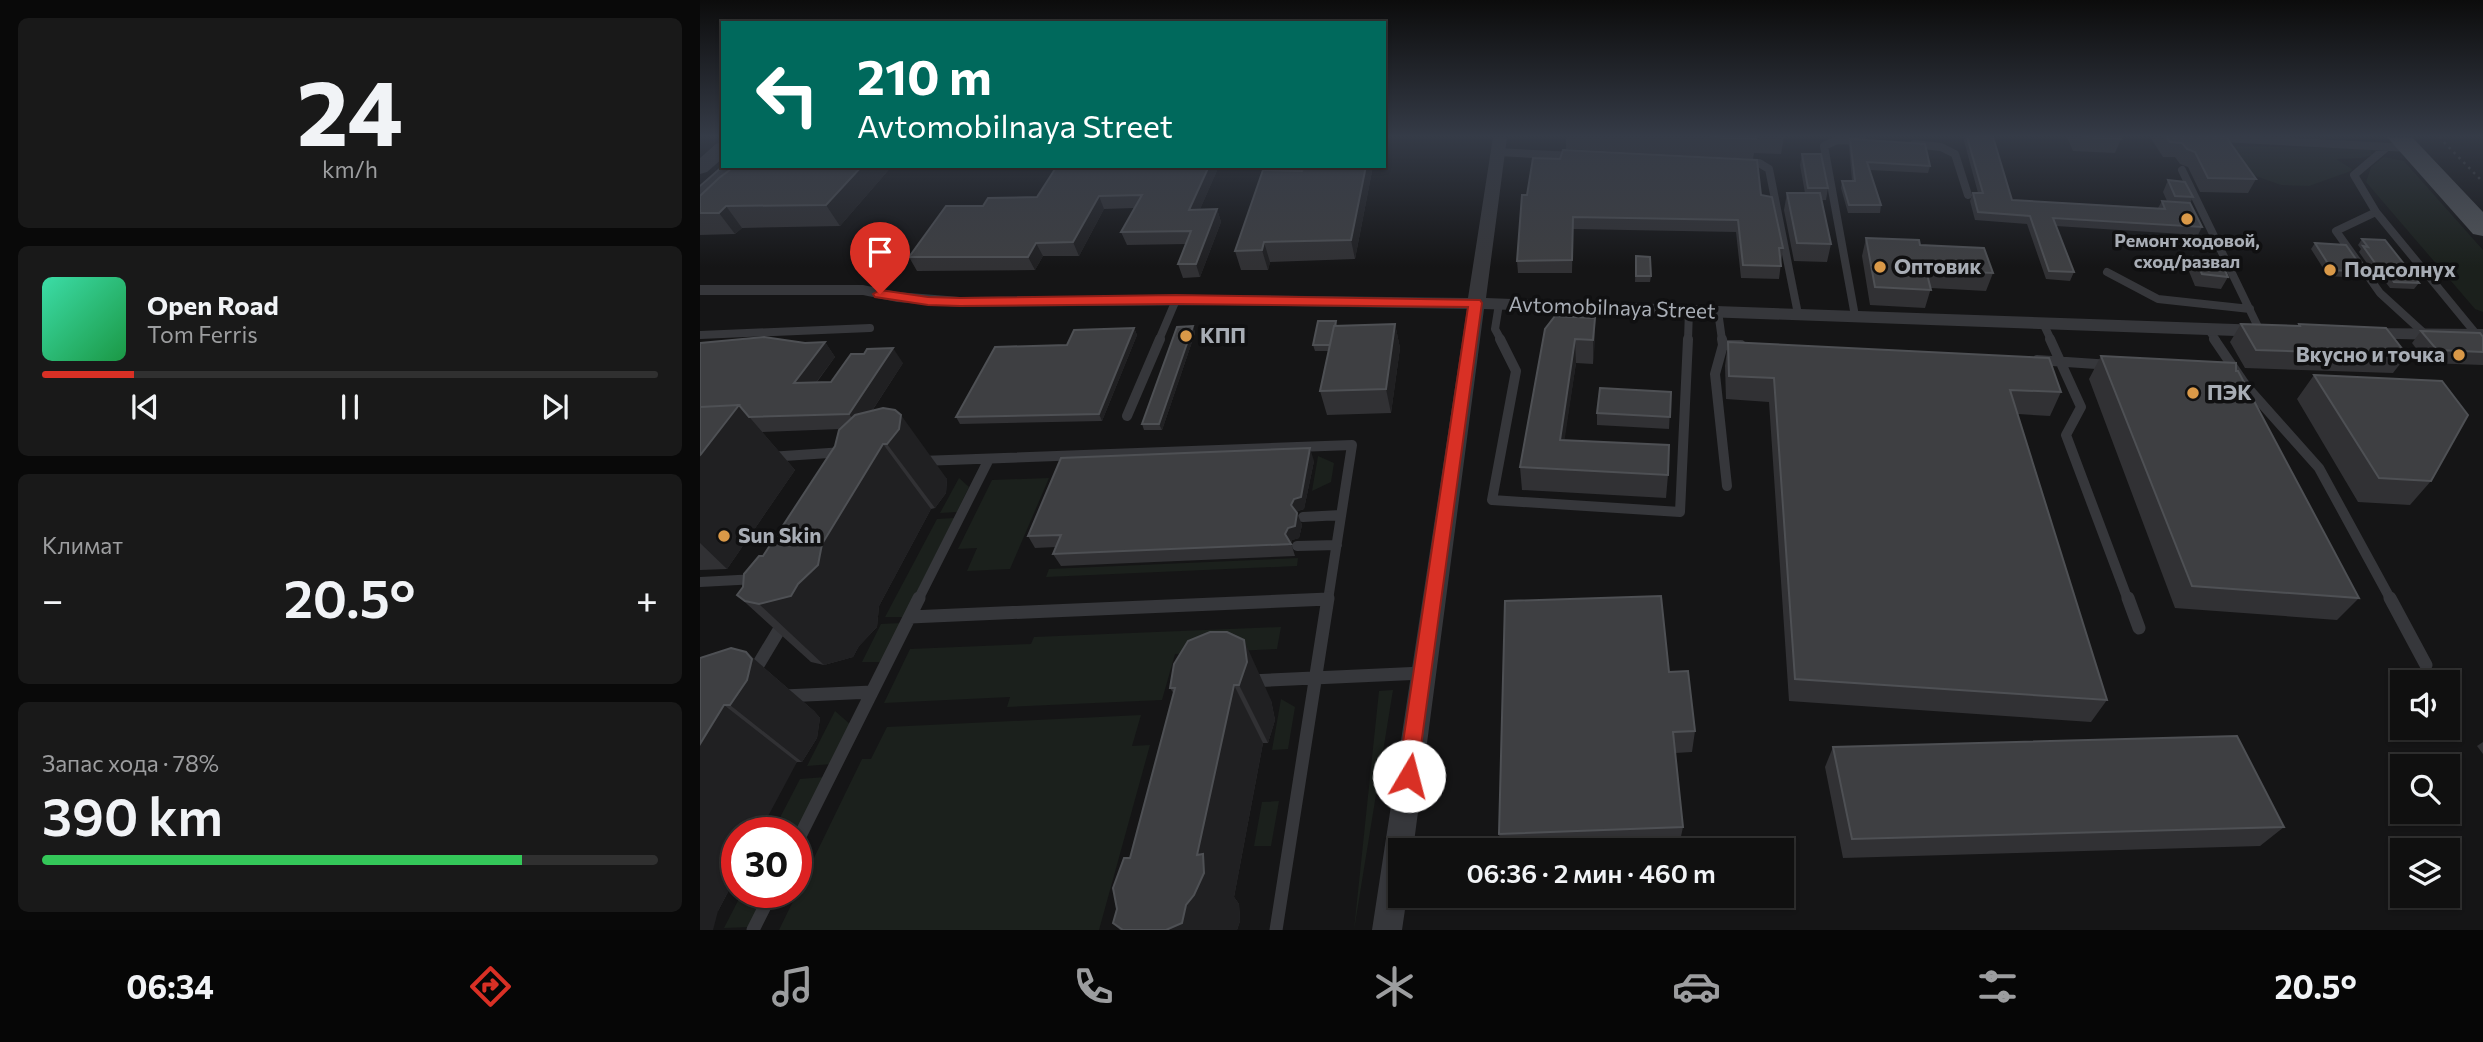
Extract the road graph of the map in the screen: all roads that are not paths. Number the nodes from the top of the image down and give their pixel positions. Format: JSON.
{"nodes":[{"id":1,"x":719,"y":180,"type":"edge"},
{"id":2,"x":1496,"y":180,"type":"edge"},
{"id":3,"x":1771,"y":180,"type":"edge"},
{"id":4,"x":1830,"y":180,"type":"edge"},
{"id":5,"x":1964,"y":180,"type":"edge"},
{"id":6,"x":2187,"y":180,"type":"edge"},
{"id":7,"x":2357,"y":180,"type":"edge"},
{"id":8,"x":2439,"y":180,"type":"edge"},
{"id":9,"x":2453,"y":180,"type":"edge"},
{"id":10,"x":1968,"y":195,"type":"dead end"},
{"id":11,"x":700,"y":198,"type":"edge"},
{"id":12,"x":2483,"y":204,"type":"edge"},
{"id":13,"x":2376,"y":212,"type":"junction"},
{"id":14,"x":2483,"y":228,"type":"edge"},
{"id":15,"x":2108,"y":272,"type":"dead end"},
{"id":16,"x":700,"y":290,"type":"edge"},
{"id":17,"x":1176,"y":299,"type":"junction"},
{"id":18,"x":1487,"y":304,"type":"junction"},
{"id":19,"x":2250,"y":309,"type":"junction"},
{"id":20,"x":1689,"y":310,"type":"junction"},
{"id":21,"x":1718,"y":311,"type":"junction"},
{"id":22,"x":1798,"y":314,"type":"junction"},
{"id":23,"x":1854,"y":316,"type":"junction"},
{"id":24,"x":2043,"y":323,"type":"junction"},
{"id":25,"x":870,"y":328,"type":"dead end"},
{"id":26,"x":2208,"y":329,"type":"junction"},
{"id":27,"x":2260,"y":331,"type":"junction"},
{"id":28,"x":2288,"y":332,"type":"edge"},
{"id":29,"x":2343,"y":333,"type":"edge"},
{"id":30,"x":700,"y":335,"type":"edge"},
{"id":31,"x":2426,"y":335,"type":"junction"},
{"id":32,"x":2480,"y":335,"type":"edge"},
{"id":33,"x":1723,"y":345,"type":"junction"},
{"id":34,"x":1750,"y":346,"type":"edge"},
{"id":35,"x":2020,"y":360,"type":"edge"},
{"id":36,"x":2061,"y":362,"type":"junction"},
{"id":37,"x":2128,"y":366,"type":"edge"},
{"id":38,"x":2223,"y":371,"type":"edge"},
{"id":39,"x":2236,"y":372,"type":"junction"},
{"id":40,"x":1127,"y":416,"type":"dead end"},
{"id":41,"x":755,"y":458,"type":"dead end"},
{"id":42,"x":989,"y":459,"type":"junction"},
{"id":43,"x":907,"y":462,"type":"dead end"},
{"id":44,"x":836,"y":464,"type":"edge"},
{"id":45,"x":1727,"y":485,"type":"dead end"},
{"id":46,"x":1341,"y":515,"type":"junction"},
{"id":47,"x":1303,"y":517,"type":"dead end"},
{"id":48,"x":1337,"y":545,"type":"junction"},
{"id":49,"x":1297,"y":546,"type":"dead end"},
{"id":50,"x":770,"y":567,"type":"edge"},
{"id":51,"x":700,"y":582,"type":"edge"},
{"id":52,"x":1328,"y":599,"type":"junction"},
{"id":53,"x":795,"y":603,"type":"edge"},
{"id":54,"x":910,"y":617,"type":"junction"},
{"id":55,"x":2139,"y":628,"type":"dead end"},
{"id":56,"x":2427,"y":664,"type":"dead end"},
{"id":57,"x":1423,"y":673,"type":"junction"},
{"id":58,"x":1316,"y":677,"type":"junction"},
{"id":59,"x":1238,"y":681,"type":"edge"},
{"id":60,"x":745,"y":687,"type":"edge"},
{"id":61,"x":872,"y":692,"type":"junction"},
{"id":62,"x":765,"y":697,"type":"dead end"},
{"id":63,"x":810,"y":817,"type":"edge"},
{"id":64,"x":764,"y":908,"type":"edge"},
{"id":65,"x":753,"y":930,"type":"edge"},
{"id":66,"x":1276,"y":930,"type":"edge"},
{"id":67,"x":1387,"y":930,"type":"edge"}],
"edges":[{"from":1,"to":11,"type":"street"},
{"from":2,"to":18,"type":"street"},
{"from":3,"to":22,"type":"lane"},
{"from":4,"to":23,"type":"lane"},
{"from":5,"to":10,"type":"lane"},
{"from":6,"to":19,"type":"lane"},
{"from":7,"to":13,"type":"lane"},
{"from":8,"to":14,"type":"main road"},
{"from":9,"to":12,"type":"main road"},
{"from":13,"to":31,"type":"lane"},
{"from":13,"to":32,"type":"lane"},
{"from":15,"to":19,"type":"lane"},
{"from":16,"to":17,"type":"street","name":"Avtomobilnaya Street"},
{"from":17,"to":18,"type":"street","name":"Avtomobilnaya Street"},
{"from":17,"to":40,"type":"lane"},
{"from":18,"to":20,"type":"street","name":"Avtomobilnaya Street"},
{"from":18,"to":20,"type":"lane"},
{"from":18,"to":57,"type":"street"},
{"from":19,"to":27,"type":"lane"},
{"from":20,"to":21,"type":"street","name":"Avtomobilnaya Street"},
{"from":21,"to":22,"type":"street","name":"Avtomobilnaya Street"},
{"from":21,"to":33,"type":"lane"},
{"from":22,"to":23,"type":"street","name":"Avtomobilnaya Street"},
{"from":23,"to":24,"type":"street","name":"Avtomobilnaya Street"},
{"from":24,"to":26,"type":"street","name":"Avtomobilnaya Street"},
{"from":24,"to":36,"type":"lane"},
{"from":25,"to":30,"type":"lane"},
{"from":26,"to":27,"type":"street","name":"Avtomobilnaya Street"},
{"from":26,"to":39,"type":"lane"},
{"from":27,"to":28,"type":"street","name":"Avtomobilnaya Street"},
{"from":29,"to":31,"type":"street"},
{"from":31,"to":32,"type":"street"},
{"from":33,"to":34,"type":"lane"},
{"from":33,"to":45,"type":"lane"},
{"from":35,"to":36,"type":"lane"},
{"from":36,"to":37,"type":"lane"},
{"from":36,"to":55,"type":"lane"},
{"from":38,"to":39,"type":"lane"},
{"from":39,"to":56,"type":"lane"},
{"from":41,"to":44,"type":"lane"},
{"from":42,"to":43,"type":"lane"},
{"from":42,"to":46,"type":"lane"},
{"from":42,"to":54,"type":"lane"},
{"from":46,"to":47,"type":"lane"},
{"from":46,"to":48,"type":"lane"},
{"from":48,"to":49,"type":"lane"},
{"from":48,"to":52,"type":"lane"},
{"from":50,"to":51,"type":"lane"},
{"from":52,"to":54,"type":"lane"},
{"from":52,"to":58,"type":"lane"},
{"from":53,"to":60,"type":"lane"},
{"from":54,"to":61,"type":"lane"},
{"from":57,"to":58,"type":"lane"},
{"from":57,"to":67,"type":"street"},
{"from":58,"to":59,"type":"lane"},
{"from":58,"to":66,"type":"lane"},
{"from":61,"to":62,"type":"lane"},
{"from":61,"to":63,"type":"lane"},
{"from":64,"to":65,"type":"lane"}]}
